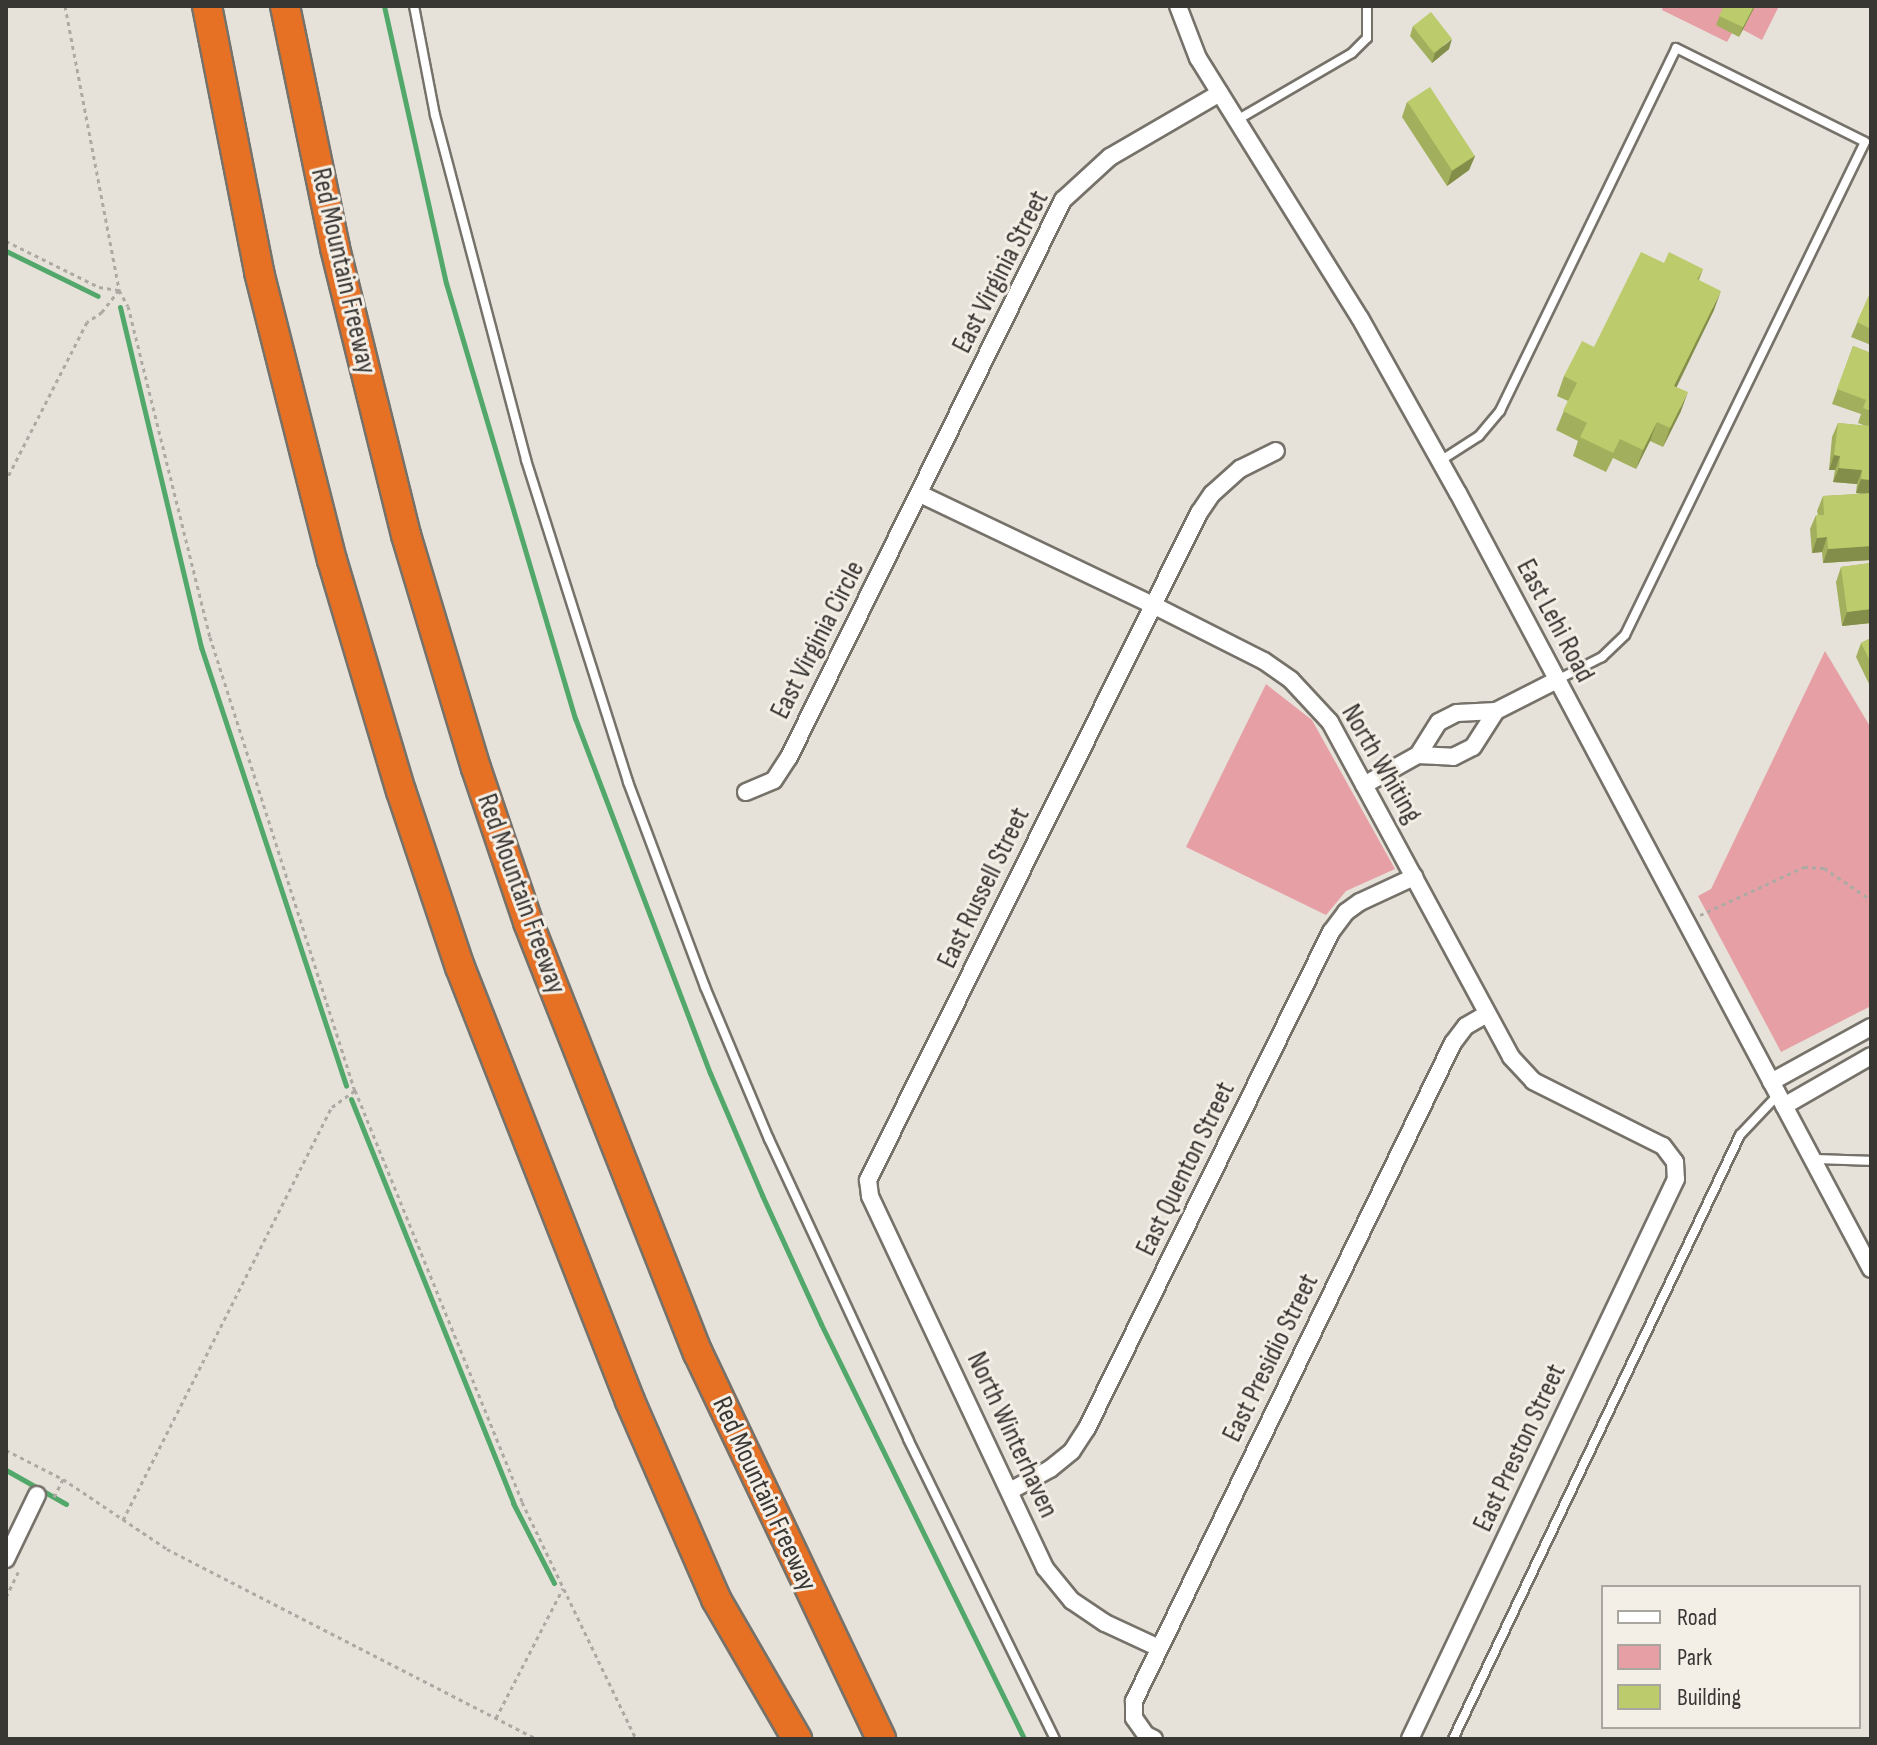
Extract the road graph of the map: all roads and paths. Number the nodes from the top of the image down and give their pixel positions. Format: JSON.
{"nodes":[{"id":1,"x":65,"y":6,"type":"edge"},
{"id":2,"x":207,"y":6,"type":"edge"},
{"id":3,"x":285,"y":6,"type":"edge"},
{"id":4,"x":414,"y":6,"type":"edge"},
{"id":5,"x":1178,"y":6,"type":"edge"},
{"id":6,"x":1365,"y":7,"type":"edge"},
{"id":7,"x":1220,"y":93,"type":"junction"},
{"id":8,"x":1237,"y":120,"type":"junction"},
{"id":9,"x":6,"y":241,"type":"edge"},
{"id":10,"x":119,"y":290,"type":"junction"},
{"id":11,"x":1276,"y":451,"type":"dead end"},
{"id":12,"x":1440,"y":461,"type":"junction"},
{"id":13,"x":6,"y":480,"type":"edge"},
{"id":14,"x":920,"y":494,"type":"junction"},
{"id":15,"x":1153,"y":605,"type":"junction"},
{"id":16,"x":1557,"y":680,"type":"junction"},
{"id":17,"x":1496,"y":711,"type":"junction"},
{"id":18,"x":1418,"y":755,"type":"junction"},
{"id":19,"x":1364,"y":785,"type":"junction"},
{"id":20,"x":746,"y":792,"type":"dead end"},
{"id":21,"x":1414,"y":877,"type":"junction"},
{"id":22,"x":1871,"y":900,"type":"edge"},
{"id":23,"x":1686,"y":922,"type":"junction"},
{"id":24,"x":1485,"y":1015,"type":"junction"},
{"id":25,"x":1871,"y":1027,"type":"edge"},
{"id":26,"x":1871,"y":1056,"type":"edge"},
{"id":27,"x":355,"y":1090,"type":"junction"},
{"id":28,"x":1777,"y":1094,"type":"junction"},
{"id":29,"x":1812,"y":1159,"type":"junction"},
{"id":30,"x":1871,"y":1161,"type":"edge"},
{"id":31,"x":1676,"y":1179,"type":"joint"},
{"id":32,"x":870,"y":1196,"type":"joint"},
{"id":33,"x":1871,"y":1269,"type":"edge"},
{"id":34,"x":6,"y":1450,"type":"edge"},
{"id":35,"x":63,"y":1479,"type":"junction"},
{"id":36,"x":1010,"y":1491,"type":"junction"},
{"id":37,"x":57,"y":1492,"type":"dead end"},
{"id":38,"x":37,"y":1495,"type":"dead end"},
{"id":39,"x":123,"y":1521,"type":"junction"},
{"id":40,"x":6,"y":1559,"type":"edge"},
{"id":41,"x":563,"y":1588,"type":"junction"},
{"id":42,"x":716,"y":1599,"type":"junction"},
{"id":43,"x":1159,"y":1648,"type":"junction"},
{"id":44,"x":496,"y":1718,"type":"junction"},
{"id":45,"x":1150,"y":1737,"type":"edge"},
{"id":46,"x":536,"y":1739,"type":"edge"},
{"id":47,"x":636,"y":1739,"type":"edge"},
{"id":48,"x":773,"y":1739,"type":"edge"},
{"id":49,"x":797,"y":1739,"type":"edge"},
{"id":50,"x":881,"y":1739,"type":"edge"},
{"id":51,"x":1055,"y":1739,"type":"edge"},
{"id":52,"x":1410,"y":1739,"type":"edge"},
{"id":53,"x":1453,"y":1739,"type":"edge"}],
"edges":[{"from":1,"to":10,"type":"path"},
{"from":2,"to":42,"type":"highway"},
{"from":3,"to":50,"type":"highway","name":"Red Mountain Freeway"},
{"from":4,"to":51,"type":"lane"},
{"from":5,"to":7,"type":"street","name":"East Lehi Road"},
{"from":6,"to":8,"type":"lane"},
{"from":7,"to":8,"type":"street","name":"East Lehi Road"},
{"from":7,"to":14,"type":"street","name":"East Virginia Street"},
{"from":8,"to":12,"type":"street","name":"East Lehi Road"},
{"from":9,"to":10,"type":"path"},
{"from":10,"to":13,"type":"path"},
{"from":10,"to":27,"type":"path"},
{"from":11,"to":15,"type":"street","name":"East Russell Street"},
{"from":12,"to":16,"type":"street","name":"East Lehi Road"},
{"from":12,"to":16,"type":"lane"},
{"from":14,"to":15,"type":"street","name":"North Whiting"},
{"from":14,"to":20,"type":"street","name":"East Virginia Circle"},
{"from":15,"to":19,"type":"street","name":"North Whiting"},
{"from":15,"to":32,"type":"street","name":"East Russell Street"},
{"from":16,"to":17,"type":"street"},
{"from":16,"to":23,"type":"street","name":"East Lehi Road"},
{"from":17,"to":18,"type":"street"},
{"from":17,"to":18,"type":"street"},
{"from":18,"to":19,"type":"street"},
{"from":19,"to":21,"type":"street","name":"North Whiting"},
{"from":21,"to":24,"type":"street","name":"North Whiting"},
{"from":21,"to":36,"type":"street","name":"East Quenton Street"},
{"from":22,"to":23,"type":"path"},
{"from":23,"to":28,"type":"street","name":"East Lehi Road"},
{"from":24,"to":31,"type":"street","name":"North Whiting"},
{"from":24,"to":43,"type":"street","name":"East Presidio Street"},
{"from":25,"to":28,"type":"street"},
{"from":26,"to":28,"type":"street"},
{"from":27,"to":39,"type":"path"},
{"from":27,"to":41,"type":"path"},
{"from":28,"to":29,"type":"street","name":"East Lehi Road"},
{"from":28,"to":53,"type":"lane"},
{"from":29,"to":30,"type":"lane"},
{"from":29,"to":33,"type":"street","name":"East Lehi Road"},
{"from":31,"to":52,"type":"street","name":"East Preston Street"},
{"from":32,"to":36,"type":"street","name":"North Winterhaven"},
{"from":34,"to":35,"type":"path"},
{"from":35,"to":37,"type":"path"},
{"from":35,"to":39,"type":"path"},
{"from":36,"to":43,"type":"street","name":"North Winterhaven"},
{"from":38,"to":40,"type":"street"},
{"from":39,"to":44,"type":"path"},
{"from":41,"to":44,"type":"path"},
{"from":41,"to":47,"type":"path"},
{"from":42,"to":48,"type":"highway"},
{"from":42,"to":49,"type":"highway"},
{"from":43,"to":45,"type":"street","name":"East Presidio Street"},
{"from":44,"to":46,"type":"path"}]}
